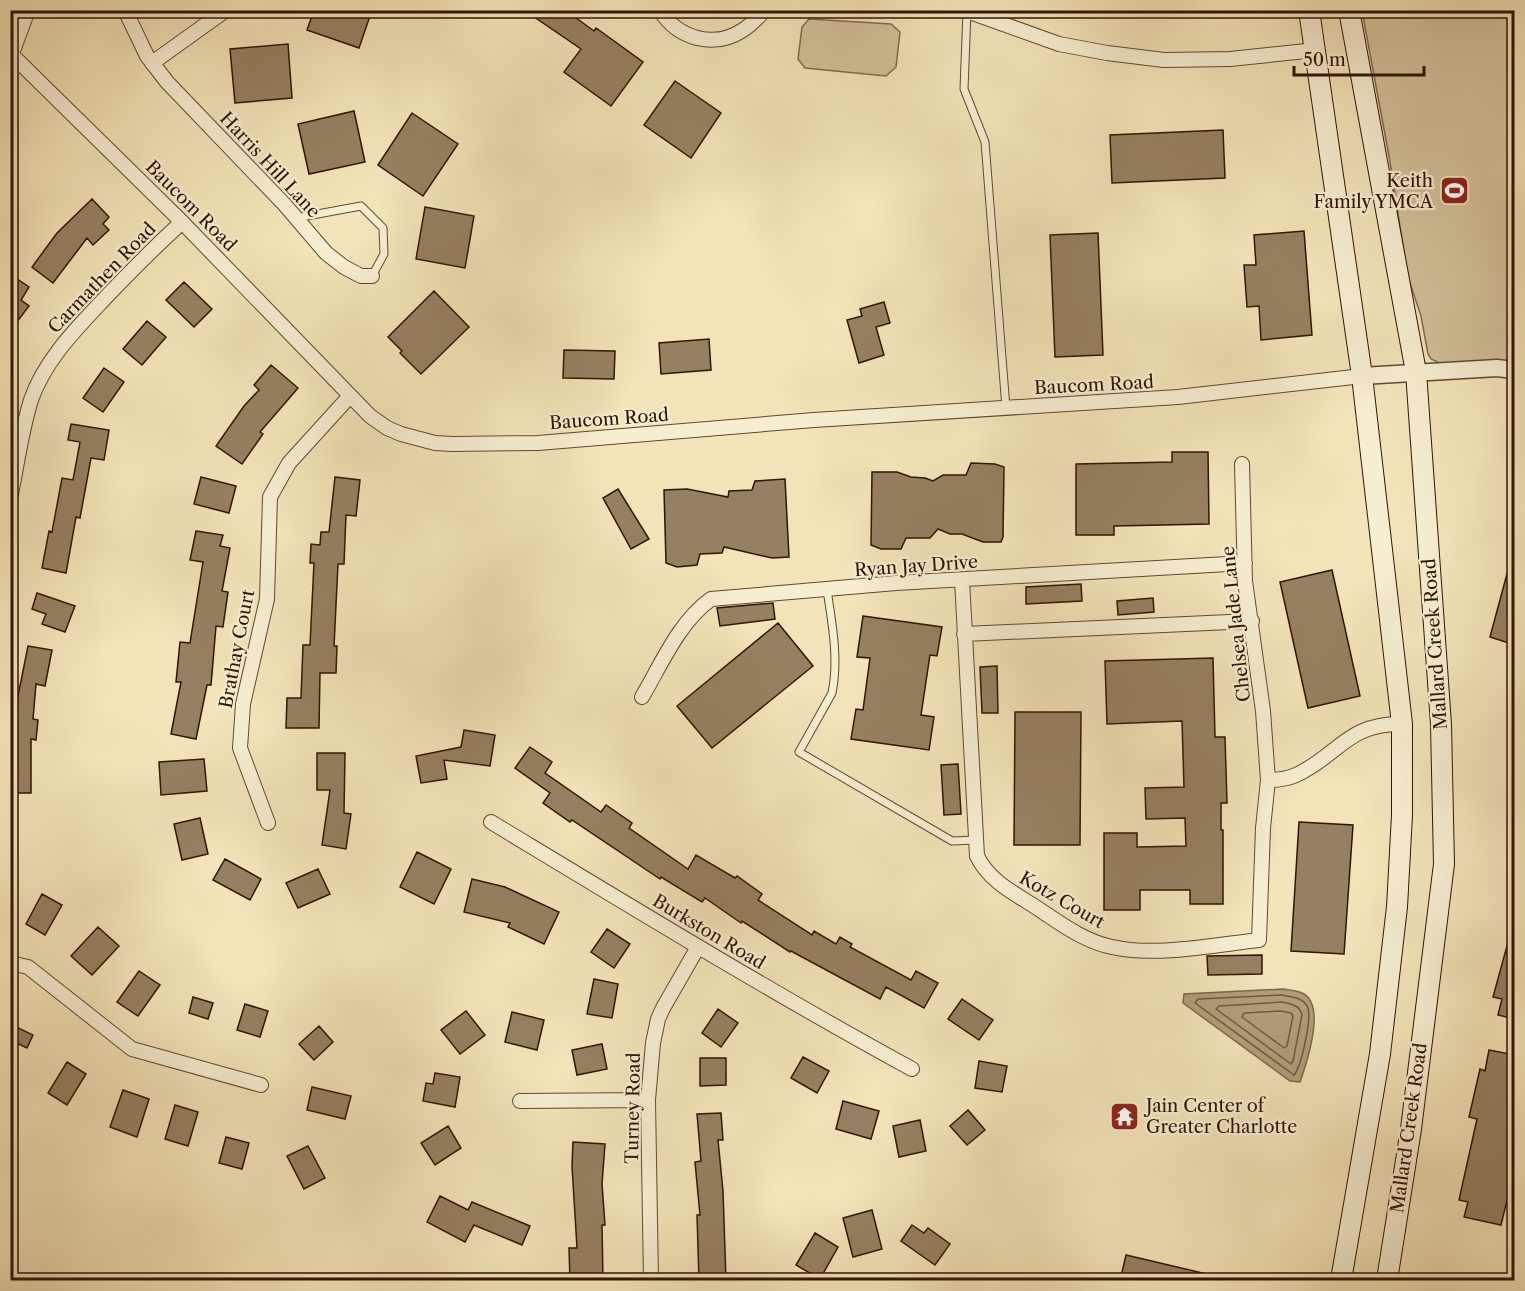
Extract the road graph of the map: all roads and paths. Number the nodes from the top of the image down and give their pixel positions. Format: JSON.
{"nodes":[{"id":1,"x":28,"y":10,"type":"edge"},
{"id":2,"x":125,"y":10,"type":"edge"},
{"id":3,"x":226,"y":10,"type":"edge"},
{"id":4,"x":660,"y":10,"type":"edge"},
{"id":5,"x":765,"y":10,"type":"edge"},
{"id":6,"x":1309,"y":10,"type":"edge"},
{"id":7,"x":966,"y":11,"type":"edge"},
{"id":8,"x":1346,"y":14,"type":"edge"},
{"id":9,"x":1316,"y":50,"type":"junction"},
{"id":10,"x":12,"y":57,"type":"edge"},
{"id":11,"x":152,"y":63,"type":"junction"},
{"id":12,"x":296,"y":218,"type":"junction"},
{"id":13,"x":182,"y":222,"type":"junction"},
{"id":14,"x":372,"y":276,"type":"joint"},
{"id":15,"x":1515,"y":370,"type":"edge"},
{"id":16,"x":1416,"y":372,"type":"junction"},
{"id":17,"x":1362,"y":376,"type":"junction"},
{"id":18,"x":349,"y":397,"type":"junction"},
{"id":19,"x":1006,"y":408,"type":"junction"},
{"id":20,"x":1242,"y":464,"type":"dead end"},
{"id":21,"x":10,"y":499,"type":"edge"},
{"id":22,"x":1245,"y":563,"type":"junction"},
{"id":23,"x":962,"y":580,"type":"junction"},
{"id":24,"x":827,"y":590,"type":"junction"},
{"id":25,"x":1252,"y":621,"type":"junction"},
{"id":26,"x":964,"y":634,"type":"junction"},
{"id":27,"x":642,"y":698,"type":"dead end"},
{"id":28,"x":1402,"y":724,"type":"junction"},
{"id":29,"x":1268,"y":780,"type":"junction"},
{"id":30,"x":490,"y":822,"type":"dead end"},
{"id":31,"x":268,"y":823,"type":"dead end"},
{"id":32,"x":976,"y":840,"type":"junction"},
{"id":33,"x":698,"y":947,"type":"junction"},
{"id":34,"x":10,"y":963,"type":"edge"},
{"id":35,"x":912,"y":1069,"type":"dead end"},
{"id":36,"x":261,"y":1085,"type":"dead end"},
{"id":37,"x":648,"y":1100,"type":"junction"},
{"id":38,"x":520,"y":1101,"type":"dead end"},
{"id":39,"x":651,"y":1281,"type":"edge"},
{"id":40,"x":1341,"y":1281,"type":"edge"},
{"id":41,"x":1387,"y":1281,"type":"edge"}],
"edges":[{"from":1,"to":10,"type":"street"},
{"from":2,"to":11,"type":"street","name":"Harris Hill Lane"},
{"from":3,"to":11,"type":"street"},
{"from":4,"to":5,"type":"street"},
{"from":6,"to":9,"type":"main road"},
{"from":7,"to":9,"type":"street"},
{"from":7,"to":19,"type":"lane"},
{"from":8,"to":16,"type":"main road","name":"Mallard Creek Road"},
{"from":9,"to":17,"type":"main road"},
{"from":10,"to":13,"type":"street","name":"Baucom Road"},
{"from":11,"to":12,"type":"street","name":"Harris Hill Lane"},
{"from":12,"to":14,"type":"street","name":"Harris Hill Lane"},
{"from":12,"to":14,"type":"lane"},
{"from":13,"to":18,"type":"street","name":"Baucom Road"},
{"from":13,"to":21,"type":"street","name":"Carmathen Road"},
{"from":15,"to":16,"type":"street"},
{"from":16,"to":17,"type":"street"},
{"from":16,"to":41,"type":"main road","name":"Mallard Creek Road"},
{"from":17,"to":19,"type":"street","name":"Baucom Road"},
{"from":17,"to":28,"type":"main road"},
{"from":18,"to":19,"type":"street","name":"Baucom Road"},
{"from":18,"to":31,"type":"street","name":"Brathay Court"},
{"from":20,"to":22,"type":"street","name":"Chelsea Jade Lane"},
{"from":22,"to":23,"type":"street","name":"Ryan Jay Drive"},
{"from":22,"to":25,"type":"street","name":"Chelsea Jade Lane"},
{"from":23,"to":24,"type":"street","name":"Ryan Jay Drive"},
{"from":23,"to":26,"type":"street","name":"Kotz Court"},
{"from":24,"to":27,"type":"street","name":"Ryan Jay Drive"},
{"from":24,"to":32,"type":"lane"},
{"from":25,"to":26,"type":"street"},
{"from":25,"to":29,"type":"street","name":"Chelsea Jade Lane"},
{"from":26,"to":32,"type":"street","name":"Kotz Court"},
{"from":28,"to":29,"type":"street"},
{"from":28,"to":40,"type":"main road"},
{"from":29,"to":32,"type":"street","name":"Kotz Court"},
{"from":30,"to":33,"type":"street","name":"Burkston Road"},
{"from":33,"to":35,"type":"street","name":"Burkston Road"},
{"from":33,"to":37,"type":"street","name":"Turney Road"},
{"from":34,"to":36,"type":"street"},
{"from":37,"to":38,"type":"street"},
{"from":37,"to":39,"type":"street","name":"Turney Road"}]}
